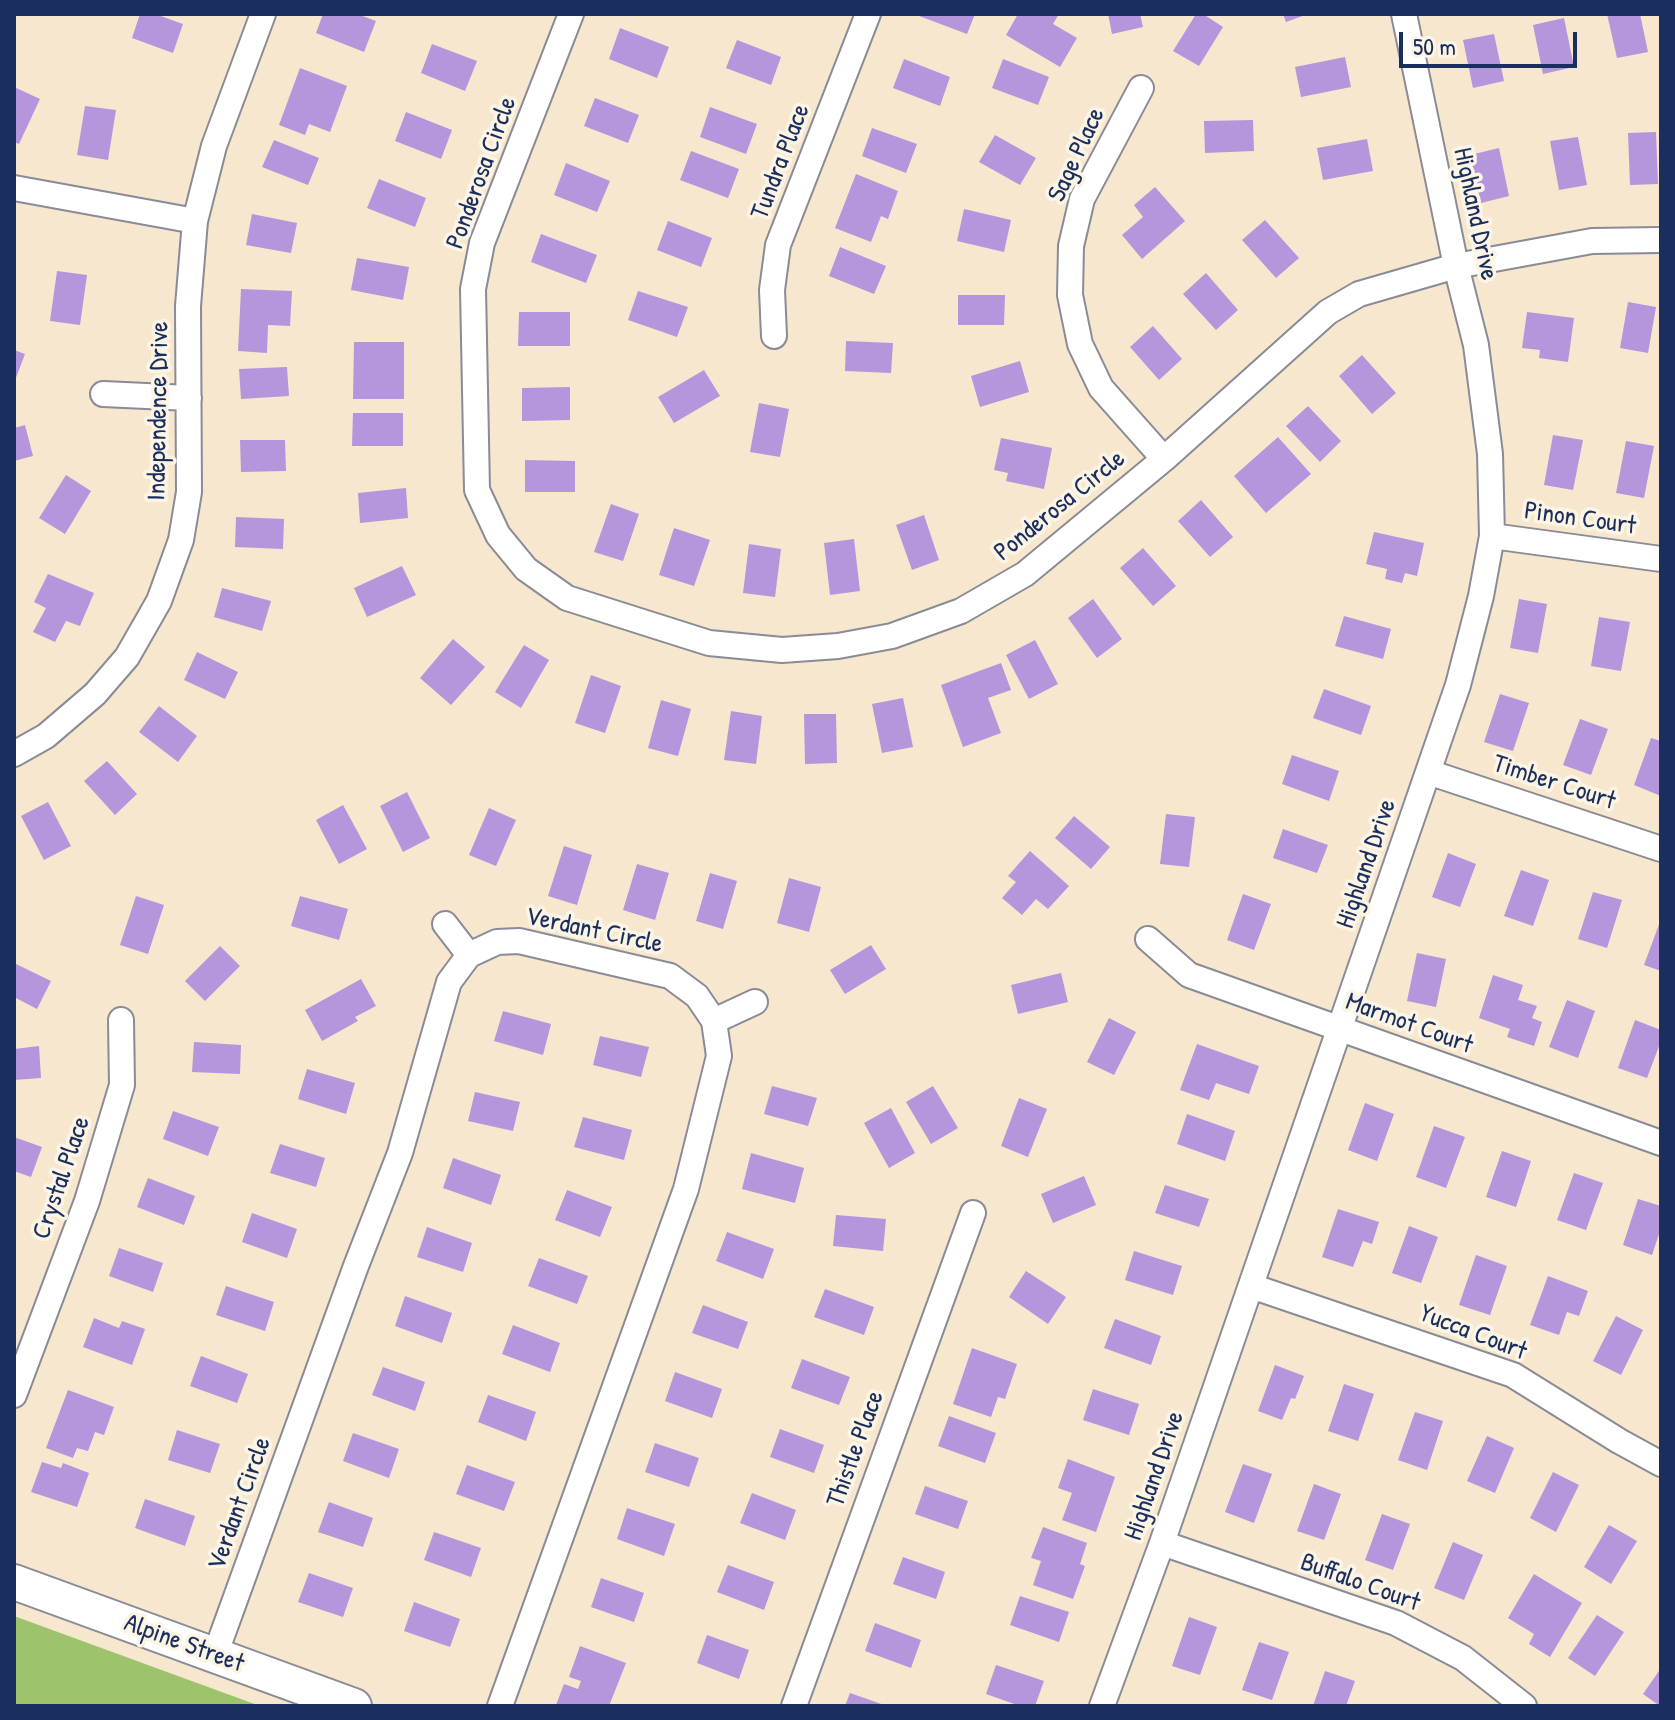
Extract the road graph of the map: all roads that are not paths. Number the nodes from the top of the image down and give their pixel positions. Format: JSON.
{"nodes":[{"id":1,"x":263,"y":14,"type":"edge"},
{"id":2,"x":571,"y":14,"type":"edge"},
{"id":3,"x":868,"y":14,"type":"edge"},
{"id":4,"x":1404,"y":14,"type":"edge"},
{"id":5,"x":1141,"y":88,"type":"dead end"},
{"id":6,"x":14,"y":188,"type":"edge"},
{"id":7,"x":195,"y":221,"type":"junction"},
{"id":8,"x":1661,"y":240,"type":"edge"},
{"id":9,"x":1456,"y":266,"type":"junction"},
{"id":10,"x":774,"y":336,"type":"dead end"},
{"id":11,"x":103,"y":394,"type":"dead end"},
{"id":12,"x":189,"y":398,"type":"junction"},
{"id":13,"x":1164,"y":459,"type":"junction"},
{"id":14,"x":1492,"y":536,"type":"junction"},
{"id":15,"x":1661,"y":559,"type":"edge"},
{"id":16,"x":14,"y":754,"type":"edge"},
{"id":17,"x":1428,"y":772,"type":"junction"},
{"id":18,"x":1661,"y":849,"type":"edge"},
{"id":19,"x":445,"y":924,"type":"dead end"},
{"id":20,"x":1148,"y":939,"type":"dead end"},
{"id":21,"x":469,"y":955,"type":"junction"},
{"id":22,"x":755,"y":1002,"type":"dead end"},
{"id":23,"x":121,"y":1020,"type":"dead end"},
{"id":24,"x":714,"y":1021,"type":"junction"},
{"id":25,"x":1340,"y":1029,"type":"junction"},
{"id":26,"x":1661,"y":1143,"type":"edge"},
{"id":27,"x":973,"y":1213,"type":"dead end"},
{"id":28,"x":1251,"y":1286,"type":"junction"},
{"id":29,"x":14,"y":1395,"type":"edge"},
{"id":30,"x":1661,"y":1464,"type":"edge"},
{"id":31,"x":1162,"y":1543,"type":"junction"},
{"id":32,"x":14,"y":1582,"type":"edge"},
{"id":33,"x":215,"y":1655,"type":"junction"},
{"id":34,"x":354,"y":1706,"type":"edge"},
{"id":35,"x":500,"y":1706,"type":"edge"},
{"id":36,"x":794,"y":1706,"type":"edge"},
{"id":37,"x":1102,"y":1706,"type":"edge"},
{"id":38,"x":1524,"y":1706,"type":"edge"}],
"edges":[{"from":1,"to":7,"type":"street","name":"Independence Drive"},
{"from":2,"to":13,"type":"street","name":"Ponderosa Circle"},
{"from":3,"to":10,"type":"street","name":"Tundra Place"},
{"from":4,"to":9,"type":"street","name":"Highland Drive"},
{"from":5,"to":13,"type":"street","name":"Sage Place"},
{"from":6,"to":7,"type":"street"},
{"from":7,"to":12,"type":"street","name":"Independence Drive"},
{"from":8,"to":9,"type":"street","name":"Ponderosa Circle"},
{"from":9,"to":13,"type":"street","name":"Ponderosa Circle"},
{"from":9,"to":14,"type":"street","name":"Highland Drive"},
{"from":11,"to":12,"type":"street"},
{"from":12,"to":16,"type":"street","name":"Independence Drive"},
{"from":14,"to":15,"type":"street","name":"Pinon Court"},
{"from":14,"to":17,"type":"street","name":"Highland Drive"},
{"from":17,"to":18,"type":"street","name":"Timber Court"},
{"from":17,"to":25,"type":"street","name":"Highland Drive"},
{"from":19,"to":21,"type":"street"},
{"from":20,"to":25,"type":"street","name":"Marmot Court"},
{"from":21,"to":24,"type":"street","name":"Verdant Circle"},
{"from":21,"to":33,"type":"street","name":"Verdant Circle"},
{"from":22,"to":24,"type":"street"},
{"from":23,"to":29,"type":"street","name":"Crystal Place"},
{"from":24,"to":35,"type":"street"},
{"from":25,"to":26,"type":"street","name":"Marmot Court"},
{"from":25,"to":28,"type":"street","name":"Highland Drive"},
{"from":27,"to":36,"type":"street","name":"Thistle Place"},
{"from":28,"to":30,"type":"street","name":"Yucca Court"},
{"from":28,"to":31,"type":"street","name":"Highland Drive"},
{"from":31,"to":37,"type":"street","name":"Highland Drive"},
{"from":31,"to":38,"type":"street","name":"Buffalo Court"},
{"from":32,"to":33,"type":"street","name":"Alpine Street"},
{"from":33,"to":34,"type":"street","name":"Alpine Street"}]}
